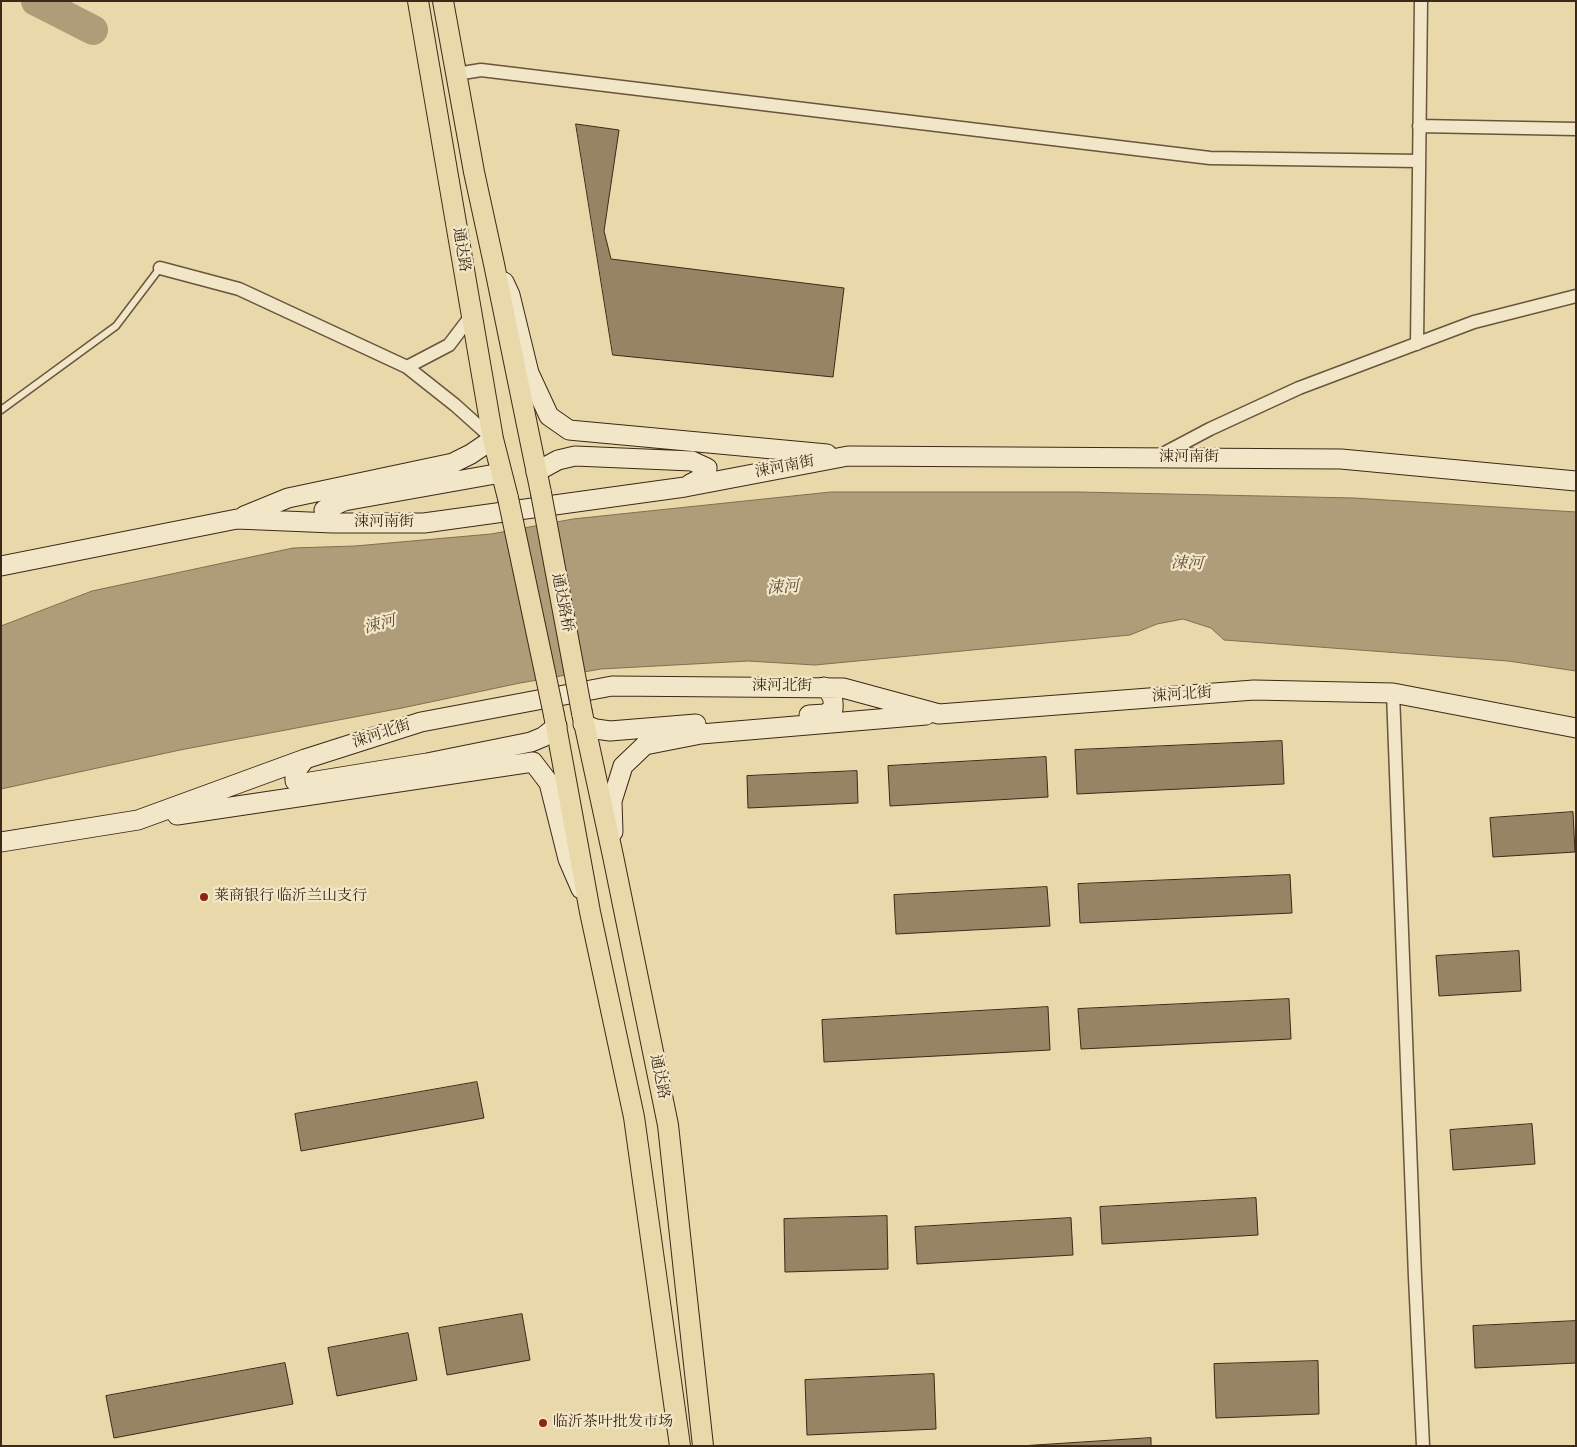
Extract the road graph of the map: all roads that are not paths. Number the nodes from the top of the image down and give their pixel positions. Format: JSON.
{"nodes":[{"id":1,"x":418,"y":1,"type":"edge"},
{"id":2,"x":443,"y":1,"type":"edge"},
{"id":3,"x":1421,"y":1,"type":"edge"},
{"id":4,"x":456,"y":74,"type":"junction"},
{"id":5,"x":1419,"y":126,"type":"junction"},
{"id":6,"x":1576,"y":130,"type":"edge"},
{"id":7,"x":1419,"y":161,"type":"junction"},
{"id":8,"x":494,"y":264,"type":"junction"},
{"id":9,"x":160,"y":268,"type":"joint"},
{"id":10,"x":1576,"y":296,"type":"edge"},
{"id":11,"x":471,"y":316,"type":"junction"},
{"id":12,"x":1417,"y":344,"type":"junction"},
{"id":13,"x":407,"y":367,"type":"junction"},
{"id":14,"x":1,"y":410,"type":"edge"},
{"id":15,"x":493,"y":439,"type":"junction"},
{"id":16,"x":848,"y":456,"type":"junction"},
{"id":17,"x":1157,"y":457,"type":"junction"},
{"id":18,"x":536,"y":472,"type":"junction"},
{"id":19,"x":501,"y":473,"type":"junction"},
{"id":20,"x":1576,"y":481,"type":"edge"},
{"id":21,"x":685,"y":487,"type":"junction"},
{"id":22,"x":541,"y":492,"type":"joint"},
{"id":23,"x":508,"y":498,"type":"joint"},
{"id":24,"x":237,"y":519,"type":"junction"},
{"id":25,"x":332,"y":522,"type":"junction"},
{"id":26,"x":1,"y":566,"type":"edge"},
{"id":27,"x":824,"y":687,"type":"junction"},
{"id":28,"x":1393,"y":693,"type":"junction"},
{"id":29,"x":939,"y":714,"type":"junction"},
{"id":30,"x":582,"y":718,"type":"junction"},
{"id":31,"x":555,"y":720,"type":"junction"},
{"id":32,"x":1576,"y":728,"type":"edge"},
{"id":33,"x":305,"y":759,"type":"junction"},
{"id":34,"x":138,"y":820,"type":"junction"},
{"id":35,"x":1,"y":842,"type":"edge"},
{"id":36,"x":613,"y":856,"type":"junction"},
{"id":37,"x":590,"y":912,"type":"junction"},
{"id":38,"x":680,"y":1446,"type":"edge"},
{"id":39,"x":704,"y":1446,"type":"edge"},
{"id":40,"x":1423,"y":1446,"type":"edge"}],
"edges":[{"from":1,"to":11,"type":"main road","name":"通达路"},
{"from":2,"to":4,"type":"main road","name":"通达路"},
{"from":3,"to":5,"type":"street"},
{"from":4,"to":7,"type":"street"},
{"from":4,"to":8,"type":"main road","name":"通达路"},
{"from":5,"to":6,"type":"street"},
{"from":5,"to":7,"type":"street"},
{"from":7,"to":12,"type":"street"},
{"from":8,"to":16,"type":"main road"},
{"from":8,"to":18,"type":"main road","name":"通达路"},
{"from":9,"to":13,"type":"street"},
{"from":9,"to":14,"type":"lane"},
{"from":10,"to":12,"type":"street"},
{"from":11,"to":13,"type":"street"},
{"from":11,"to":15,"type":"main road","name":"通达路"},
{"from":12,"to":17,"type":"street"},
{"from":13,"to":15,"type":"street"},
{"from":15,"to":19,"type":"main road","name":"通达路"},
{"from":15,"to":24,"type":"main road"},
{"from":16,"to":17,"type":"main road","name":"涑河南街"},
{"from":16,"to":21,"type":"main road","name":"涑河南街"},
{"from":17,"to":20,"type":"main road","name":"涑河南街"},
{"from":18,"to":21,"type":"main road"},
{"from":18,"to":22,"type":"main road","name":"通达路"},
{"from":19,"to":23,"type":"main road","name":"通达路"},
{"from":19,"to":25,"type":"main road"},
{"from":21,"to":25,"type":"main road","name":"涑河南街"},
{"from":22,"to":30,"type":"main road","name":"通达路桥","bridge":true},
{"from":23,"to":31,"type":"main road","name":"通达路桥","bridge":true},
{"from":24,"to":25,"type":"main road","name":"涑河南街"},
{"from":24,"to":26,"type":"main road","name":"涑河南街"},
{"from":27,"to":29,"type":"main road","name":"涑河北街"},
{"from":27,"to":30,"type":"main road"},
{"from":27,"to":33,"type":"main road","name":"涑河北街"},
{"from":28,"to":29,"type":"main road","name":"涑河北街"},
{"from":28,"to":32,"type":"main road","name":"涑河北街"},
{"from":28,"to":40,"type":"street"},
{"from":29,"to":36,"type":"main road"},
{"from":30,"to":36,"type":"main road","name":"通达路"},
{"from":31,"to":33,"type":"main road"},
{"from":31,"to":37,"type":"main road"},
{"from":33,"to":34,"type":"main road","name":"涑河北街"},
{"from":34,"to":35,"type":"main road","name":"涑河北街"},
{"from":34,"to":37,"type":"main road"},
{"from":36,"to":39,"type":"main road","name":"通达路"},
{"from":37,"to":38,"type":"main road"}]}
